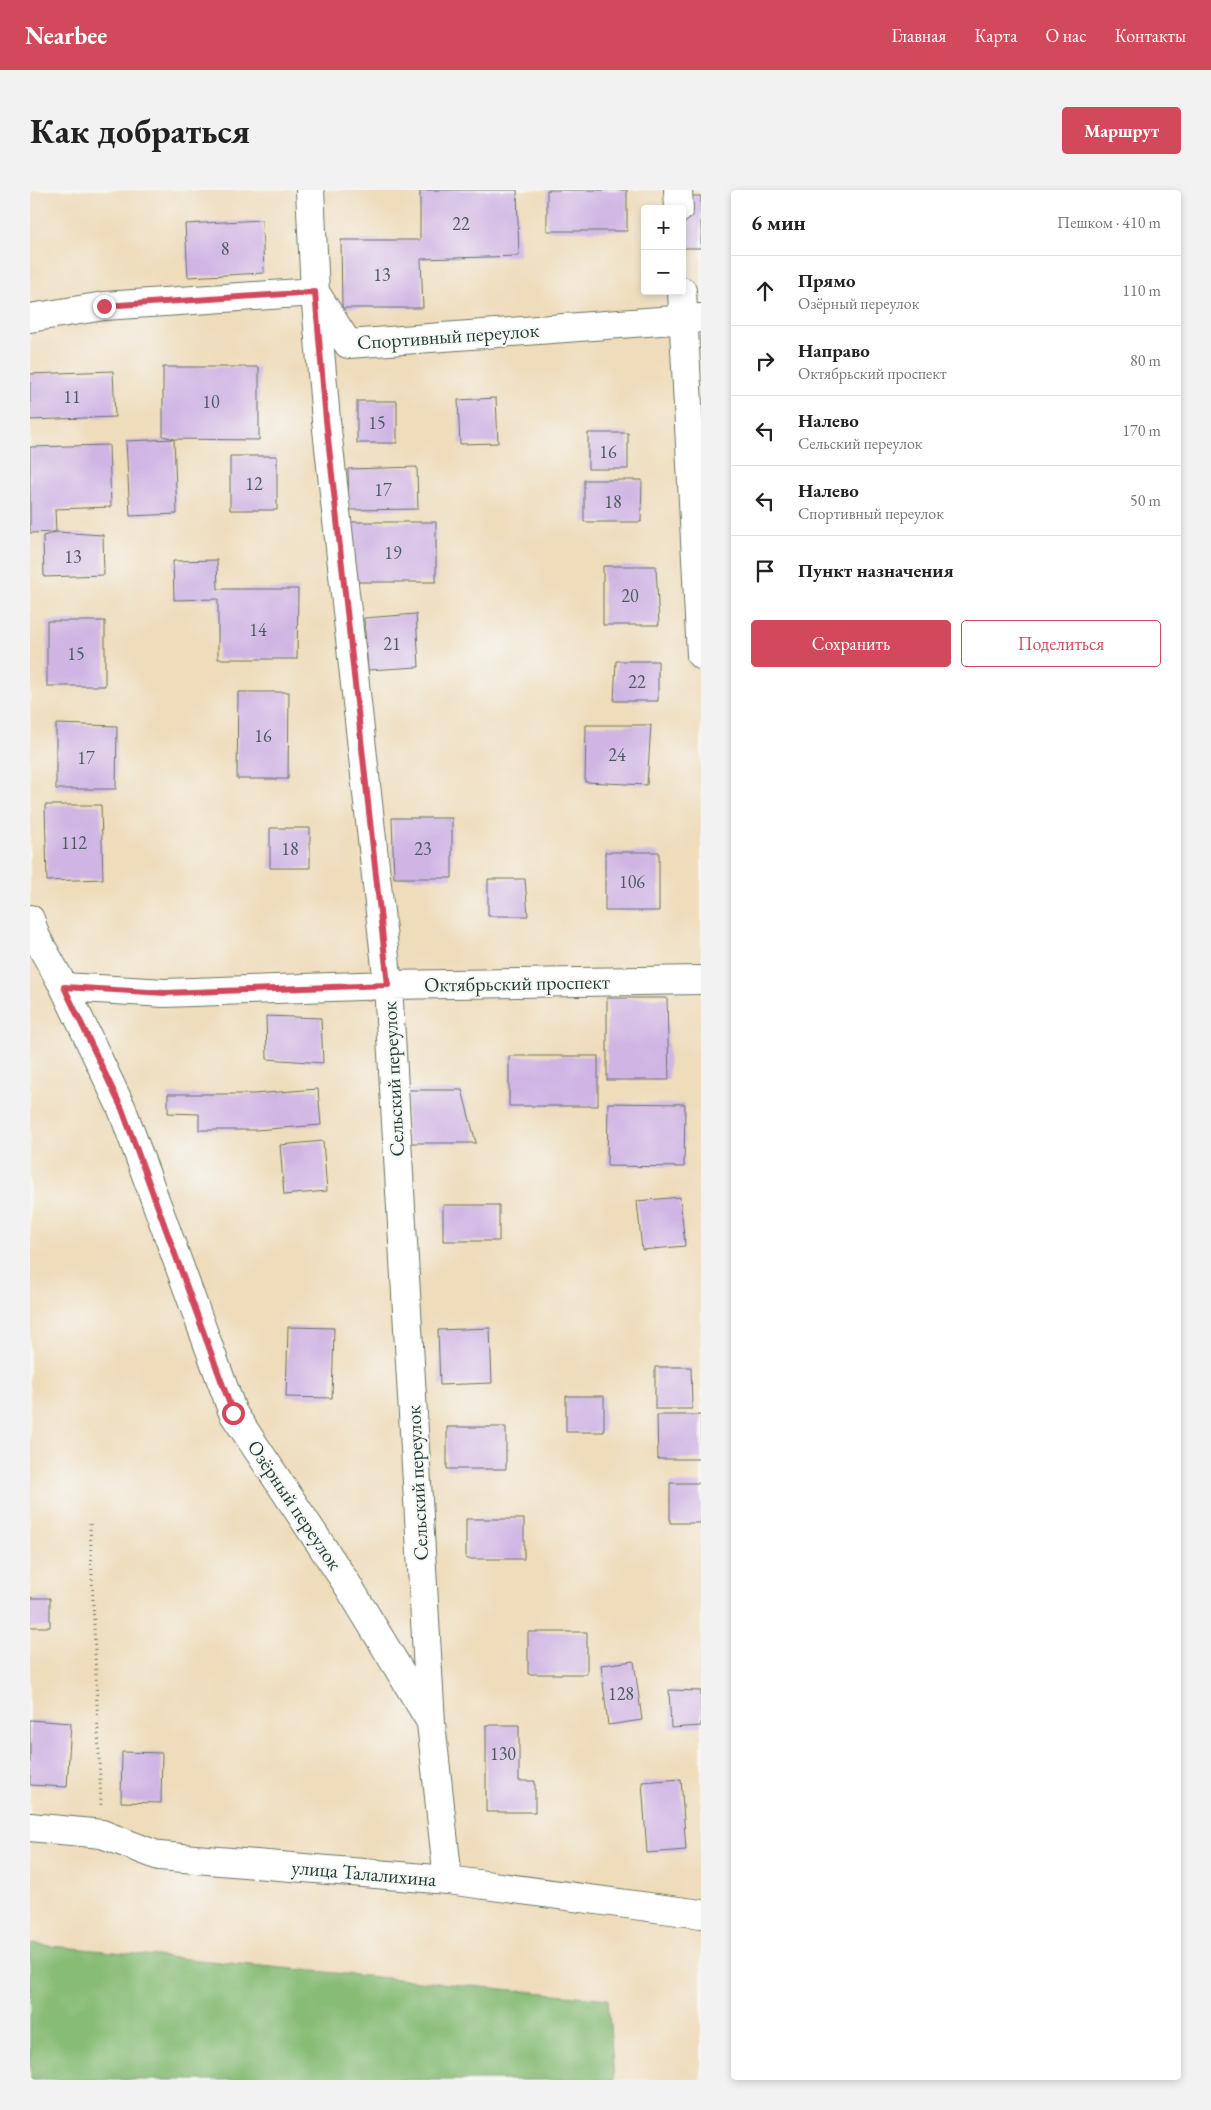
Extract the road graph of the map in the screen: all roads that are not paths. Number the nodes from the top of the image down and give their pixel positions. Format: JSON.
{"nodes":[{"id":1,"x":310,"y":190,"type":"edge"},
{"id":2,"x":678,"y":190,"type":"edge"},
{"id":3,"x":678,"y":205,"type":"edge"},
{"id":4,"x":315,"y":292,"type":"junction"},
{"id":5,"x":683,"y":295,"type":"edge"},
{"id":6,"x":30,"y":318,"type":"edge"},
{"id":7,"x":692,"y":318,"type":"edge"},
{"id":8,"x":701,"y":655,"type":"edge"},
{"id":9,"x":30,"y":919,"type":"edge"},
{"id":10,"x":701,"y":980,"type":"edge"},
{"id":11,"x":388,"y":985,"type":"junction"},
{"id":12,"x":64,"y":987,"type":"junction"},
{"id":13,"x":431,"y":1723,"type":"junction"},
{"id":14,"x":30,"y":1827,"type":"edge"},
{"id":15,"x":448,"y":1880,"type":"junction"},
{"id":16,"x":701,"y":1914,"type":"edge"}],
"edges":[{"from":1,"to":4,"type":"street","name":"Сельский переулок"},
{"from":2,"to":3,"type":"street"},
{"from":4,"to":6,"type":"street"},
{"from":4,"to":7,"type":"street","name":"Спортивный переулок"},
{"from":4,"to":11,"type":"street","name":"Сельский переулок"},
{"from":5,"to":7,"type":"street"},
{"from":7,"to":8,"type":"street"},
{"from":9,"to":12,"type":"street","name":"Озёрный переулок"},
{"from":10,"to":11,"type":"street","name":"Октябрьский проспект"},
{"from":11,"to":12,"type":"street","name":"Октябрьский проспект"},
{"from":11,"to":13,"type":"street","name":"Сельский переулок"},
{"from":12,"to":13,"type":"street","name":"Озёрный переулок"},
{"from":13,"to":15,"type":"street","name":"Сельский переулок"},
{"from":14,"to":15,"type":"street","name":"улица Талалихина"},
{"from":15,"to":16,"type":"street","name":"улица Талалихина"}]}
